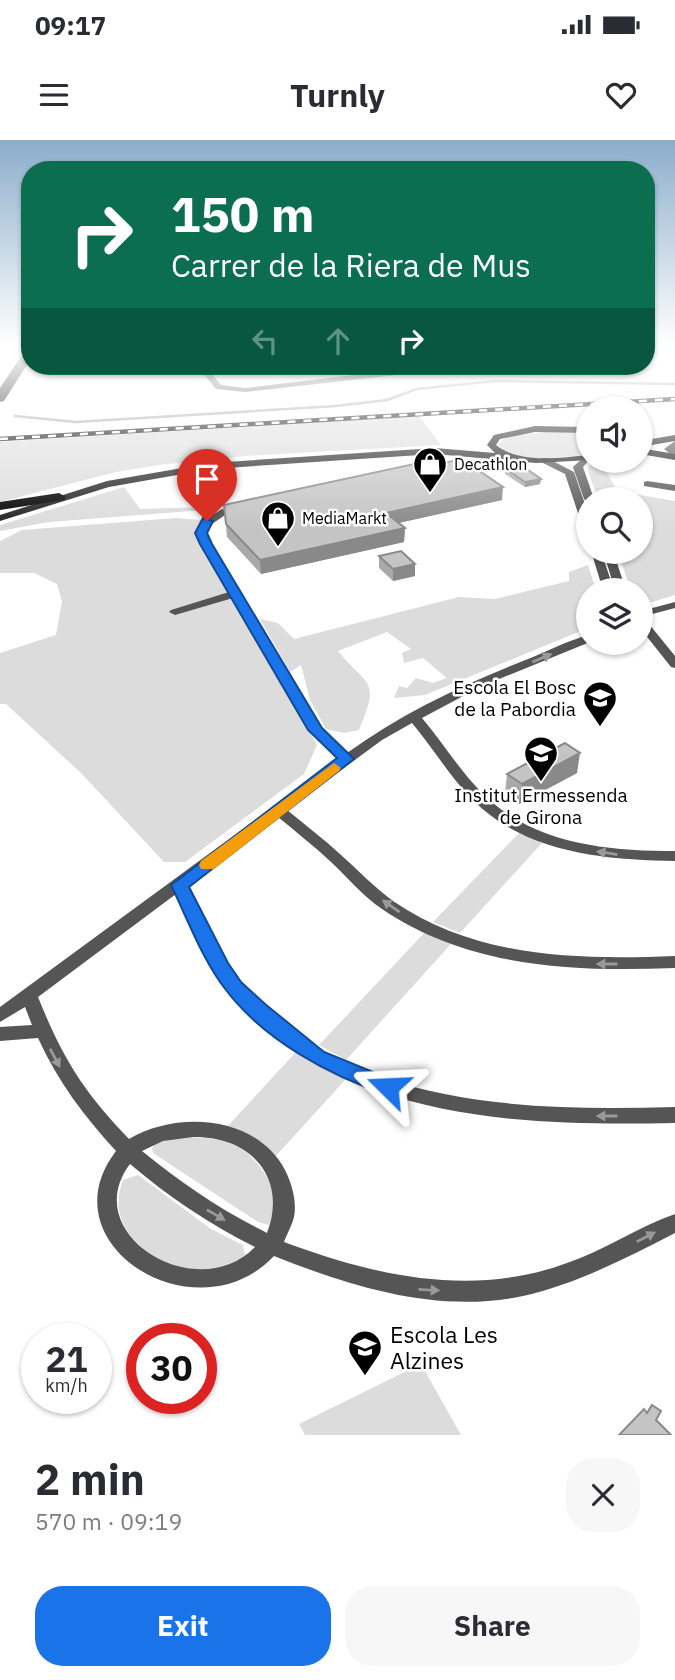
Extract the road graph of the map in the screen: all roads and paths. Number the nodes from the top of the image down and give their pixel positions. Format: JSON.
{"nodes":[{"id":1,"x":576,"y":430,"type":"edge"},
{"id":2,"x":502,"y":434,"type":"junction"},
{"id":3,"x":653,"y":437,"type":"edge"},
{"id":4,"x":485,"y":438,"type":"dead end"},
{"id":5,"x":672,"y":439,"type":"edge"},
{"id":6,"x":474,"y":442,"type":"dead end"},
{"id":7,"x":653,"y":442,"type":"edge"},
{"id":8,"x":435,"y":451,"type":"junction"},
{"id":9,"x":653,"y":453,"type":"edge"},
{"id":10,"x":675,"y":456,"type":"edge"},
{"id":11,"x":515,"y":457,"type":"junction"},
{"id":12,"x":576,"y":459,"type":"edge"},
{"id":13,"x":544,"y":460,"type":"junction"},
{"id":14,"x":653,"y":460,"type":"edge"},
{"id":15,"x":675,"y":463,"type":"edge"},
{"id":16,"x":647,"y":484,"type":"dead end"},
{"id":17,"x":675,"y":488,"type":"edge"},
{"id":18,"x":576,"y":493,"type":"edge"},
{"id":19,"x":59,"y":497,"type":"junction"},
{"id":20,"x":0,"y":506,"type":"edge"},
{"id":21,"x":226,"y":511,"type":"edge"},
{"id":22,"x":0,"y":518,"type":"edge"},
{"id":23,"x":235,"y":594,"type":"junction"},
{"id":24,"x":675,"y":605,"type":"edge"},
{"id":25,"x":175,"y":611,"type":"dead end"},
{"id":26,"x":653,"y":612,"type":"edge"},
{"id":27,"x":653,"y":632,"type":"edge"},
{"id":28,"x":576,"y":644,"type":"edge"},
{"id":29,"x":675,"y":664,"type":"edge"},
{"id":30,"x":413,"y":716,"type":"junction"},
{"id":31,"x":346,"y":759,"type":"junction"},
{"id":32,"x":279,"y":811,"type":"junction"},
{"id":33,"x":675,"y":856,"type":"edge"},
{"id":34,"x":179,"y":885,"type":"junction"},
{"id":35,"x":675,"y":962,"type":"edge"},
{"id":36,"x":29,"y":995,"type":"junction"},
{"id":37,"x":0,"y":1016,"type":"edge"},
{"id":38,"x":43,"y":1031,"type":"junction"},
{"id":39,"x":0,"y":1034,"type":"edge"},
{"id":40,"x":675,"y":1115,"type":"edge"},
{"id":41,"x":128,"y":1151,"type":"junction"},
{"id":42,"x":675,"y":1223,"type":"edge"},
{"id":43,"x":274,"y":1245,"type":"junction"}],
"edges":[{"from":1,"to":2,"type":"main road"},
{"from":2,"to":4,"type":"main road"},
{"from":2,"to":11,"type":"main road"},
{"from":3,"to":5,"type":"main road"},
{"from":5,"to":7,"type":"main road"},
{"from":5,"to":10,"type":"street"},
{"from":6,"to":8,"type":"main road"},
{"from":8,"to":11,"type":"main road"},
{"from":8,"to":19,"type":"main road"},
{"from":9,"to":10,"type":"main road"},
{"from":11,"to":13,"type":"main road"},
{"from":12,"to":13,"type":"main road"},
{"from":13,"to":18,"type":"street"},
{"from":14,"to":15,"type":"main road"},
{"from":16,"to":17,"type":"street"},
{"from":19,"to":20,"type":"highway"},
{"from":19,"to":22,"type":"main road"},
{"from":21,"to":23,"type":"street"},
{"from":23,"to":25,"type":"street"},
{"from":23,"to":31,"type":"street"},
{"from":24,"to":26,"type":"street"},
{"from":27,"to":29,"type":"street"},
{"from":30,"to":28,"type":"street","one_way":true},
{"from":30,"to":31,"type":"street"},
{"from":33,"to":30,"type":"street","one_way":true},
{"from":31,"to":32,"type":"street"},
{"from":32,"to":34,"type":"street"},
{"from":35,"to":32,"type":"street","one_way":true},
{"from":34,"to":36,"type":"street"},
{"from":40,"to":34,"type":"street","one_way":true},
{"from":36,"to":37,"type":"street"},
{"from":36,"to":38,"type":"street"},
{"from":38,"to":39,"type":"street"},
{"from":38,"to":41,"type":"street","one_way":true},
{"from":41,"to":43,"type":"street","one_way":true},
{"from":41,"to":43,"type":"street"},
{"from":41,"to":43,"type":"street"},
{"from":43,"to":42,"type":"street","one_way":true}]}
